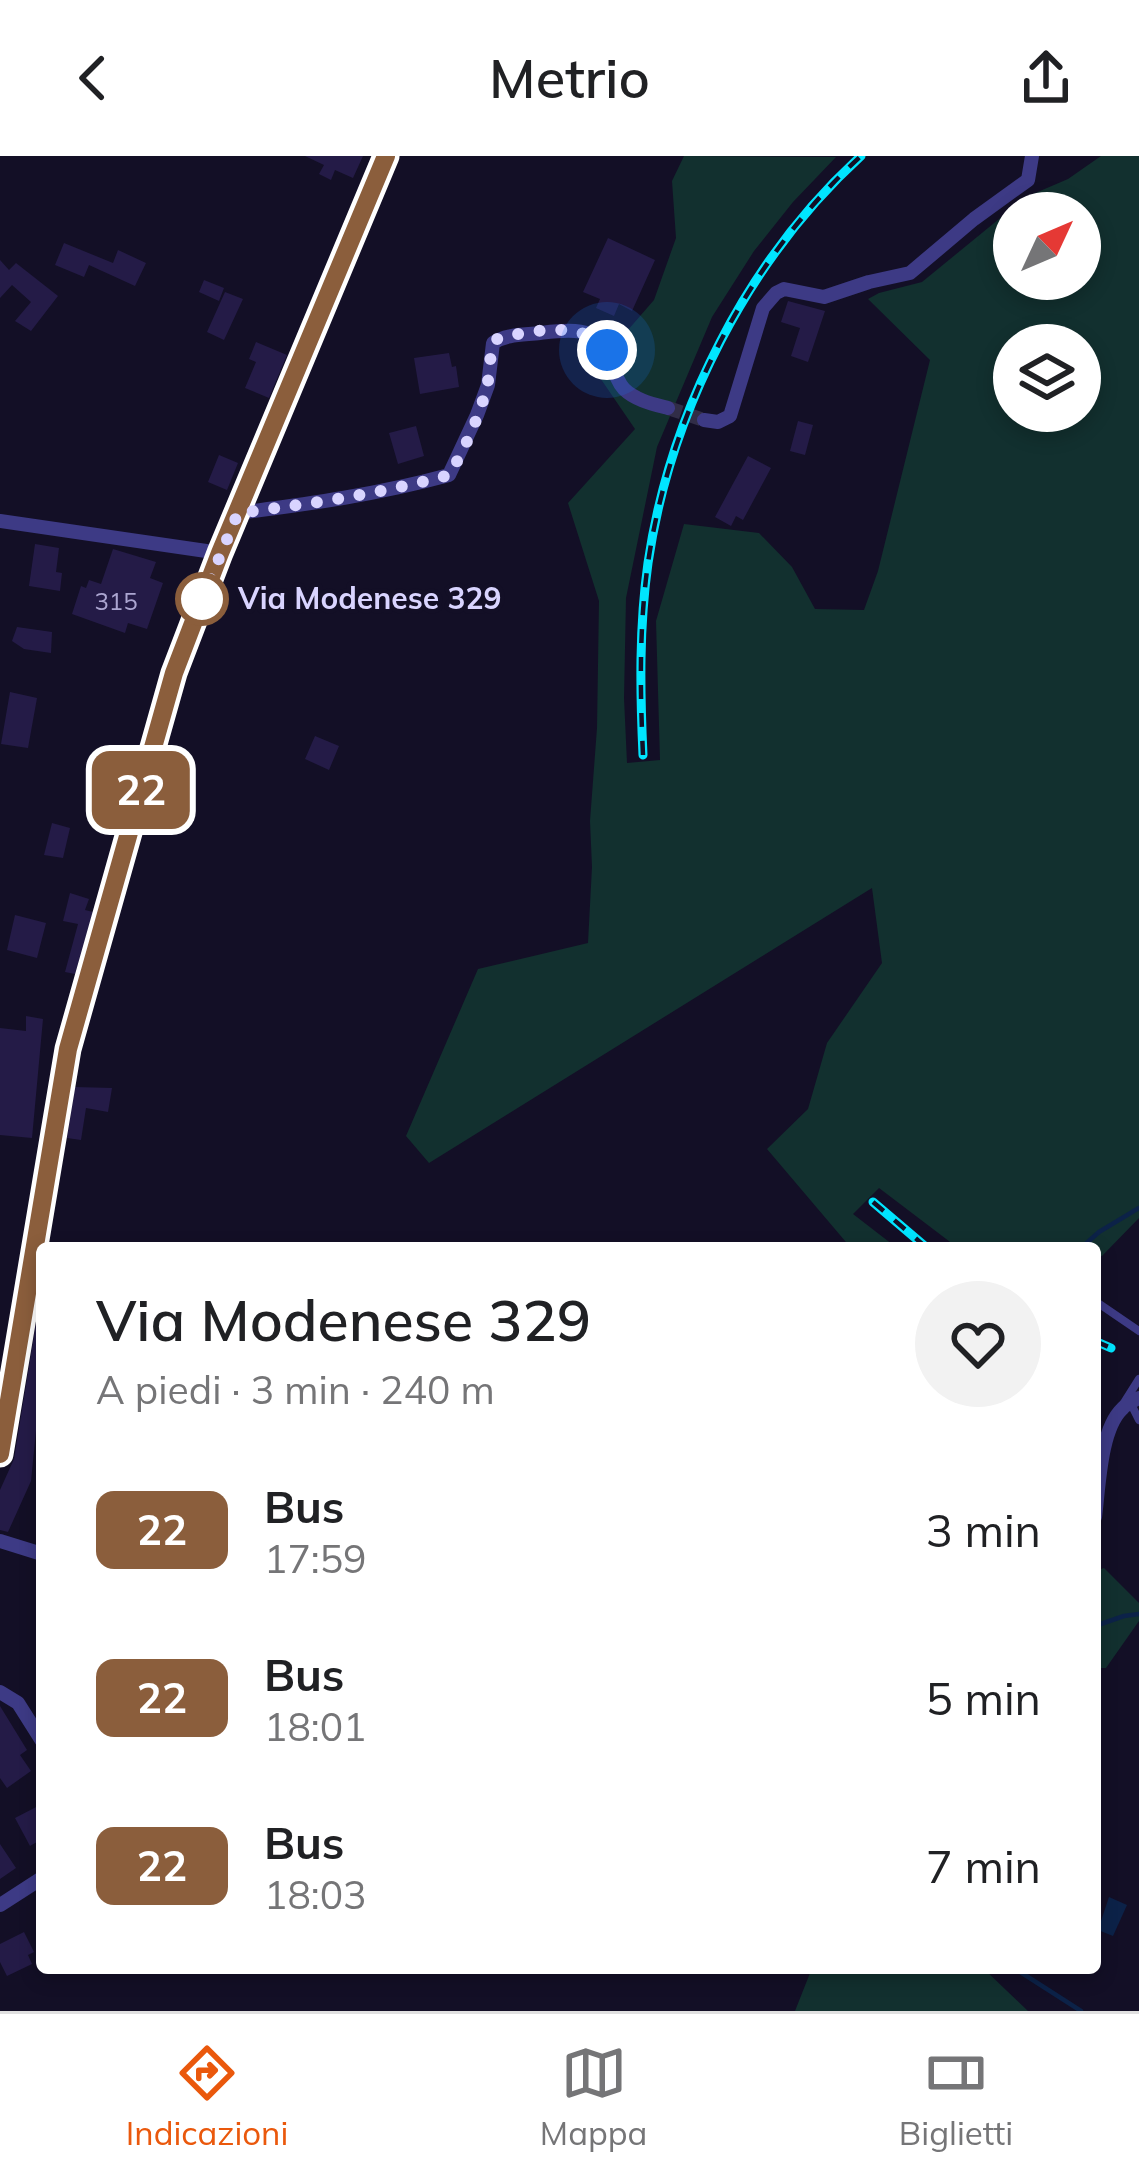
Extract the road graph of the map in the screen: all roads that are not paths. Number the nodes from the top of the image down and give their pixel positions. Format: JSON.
{"nodes":[{"id":1,"x":386,"y":156,"type":"edge"},
{"id":2,"x":1032,"y":156,"type":"edge"},
{"id":3,"x":668,"y":408,"type":"tunnel mouth"},
{"id":4,"x":704,"y":420,"type":"dead end"},
{"id":5,"x":238,"y":513,"type":"junction"},
{"id":6,"x":0,"y":521,"type":"edge"},
{"id":7,"x":220,"y":553,"type":"junction"},
{"id":8,"x":1101,"y":1305,"type":"edge"},
{"id":9,"x":1139,"y":1331,"type":"edge"},
{"id":10,"x":1139,"y":1379,"type":"edge"},
{"id":11,"x":1131,"y":1403,"type":"edge"},
{"id":12,"x":1139,"y":1420,"type":"edge"},
{"id":13,"x":0,"y":1454,"type":"edge"},
{"id":14,"x":1101,"y":1472,"type":"edge"},
{"id":15,"x":0,"y":1540,"type":"edge"},
{"id":16,"x":36,"y":1552,"type":"edge"},
{"id":17,"x":0,"y":1692,"type":"edge"},
{"id":18,"x":36,"y":1732,"type":"edge"},
{"id":19,"x":36,"y":1882,"type":"edge"},
{"id":20,"x":0,"y":1905,"type":"edge"}],
"edges":[{"from":1,"to":5,"type":"street"},
{"from":2,"to":4,"type":"street"},
{"from":3,"to":5,"type":"street"},
{"from":5,"to":7,"type":"street"},
{"from":6,"to":7,"type":"street"},
{"from":7,"to":13,"type":"street"},
{"from":8,"to":9,"type":"lane"},
{"from":10,"to":11,"type":"lane"},
{"from":11,"to":12,"type":"lane"},
{"from":11,"to":14,"type":"street"},
{"from":15,"to":16,"type":"street"},
{"from":17,"to":18,"type":"street"},
{"from":19,"to":20,"type":"street"}]}
